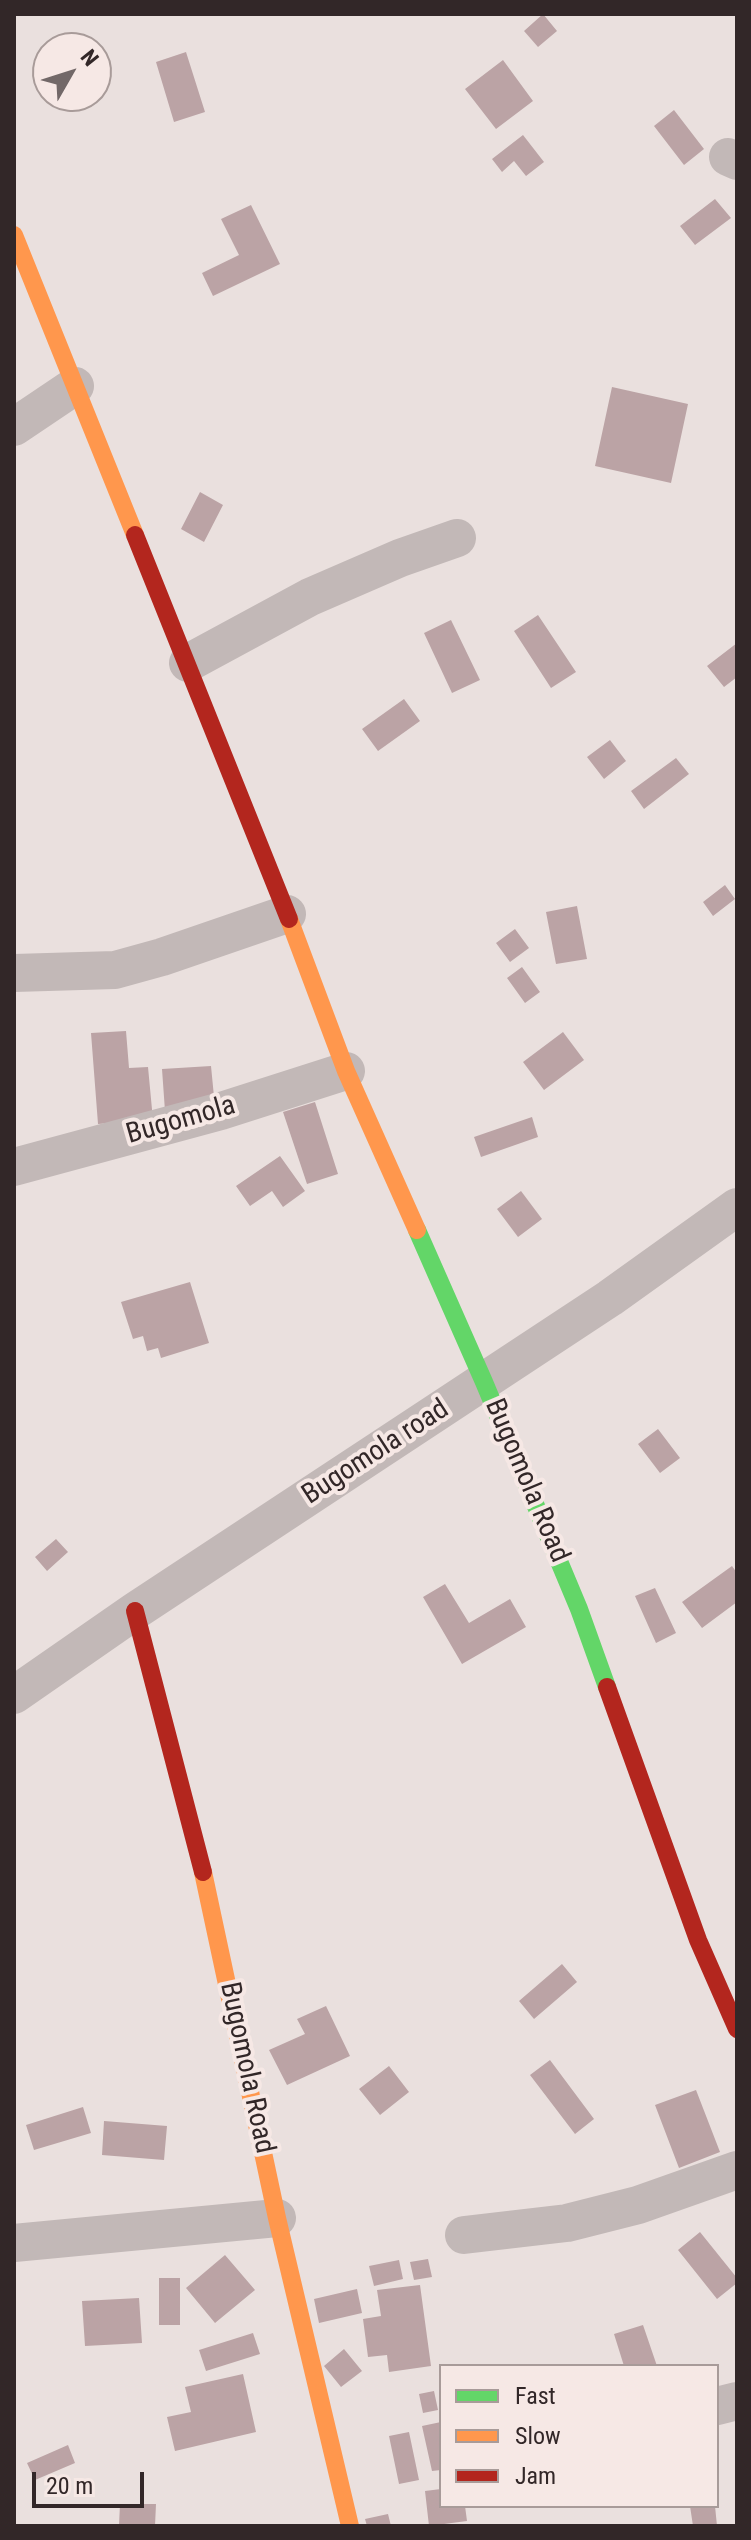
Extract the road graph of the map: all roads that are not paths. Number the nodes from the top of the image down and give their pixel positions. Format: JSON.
{"nodes":[{"id":1,"x":14,"y":235,"type":"edge"},
{"id":2,"x":75,"y":386,"type":"junction"},
{"id":3,"x":14,"y":427,"type":"edge"},
{"id":4,"x":457,"y":538,"type":"dead end"},
{"id":5,"x":188,"y":663,"type":"junction"},
{"id":6,"x":287,"y":914,"type":"junction"},
{"id":7,"x":14,"y":973,"type":"edge"},
{"id":8,"x":346,"y":1071,"type":"junction"},
{"id":9,"x":14,"y":1167,"type":"edge"},
{"id":10,"x":737,"y":1207,"type":"edge"},
{"id":11,"x":484,"y":1382,"type":"junction"},
{"id":12,"x":135,"y":1611,"type":"junction"},
{"id":13,"x":14,"y":1695,"type":"edge"},
{"id":14,"x":737,"y":2029,"type":"edge"},
{"id":15,"x":737,"y":2170,"type":"edge"},
{"id":16,"x":277,"y":2218,"type":"junction"},
{"id":17,"x":464,"y":2235,"type":"dead end"},
{"id":18,"x":14,"y":2243,"type":"edge"},
{"id":19,"x":350,"y":2526,"type":"edge"}],
"edges":[{"from":1,"to":2,"type":"street","name":"Bugomola Road"},
{"from":2,"to":3,"type":"street"},
{"from":2,"to":5,"type":"street","name":"Bugomola Road"},
{"from":4,"to":5,"type":"street"},
{"from":5,"to":6,"type":"street","name":"Bugomola Road"},
{"from":6,"to":7,"type":"street"},
{"from":6,"to":8,"type":"street","name":"Bugomola Road"},
{"from":8,"to":9,"type":"street","name":"Bugomola"},
{"from":8,"to":11,"type":"street","name":"Bugomola Road"},
{"from":10,"to":11,"type":"street","name":"Bugomola road"},
{"from":11,"to":12,"type":"street","name":"Bugomola road"},
{"from":11,"to":14,"type":"street","name":"Bugomola Road"},
{"from":12,"to":13,"type":"street","name":"Bugomola road"},
{"from":12,"to":16,"type":"street","name":"Bugomola Road"},
{"from":15,"to":17,"type":"street"},
{"from":16,"to":18,"type":"street"},
{"from":16,"to":19,"type":"street","name":"Bugomola Road"}]}
